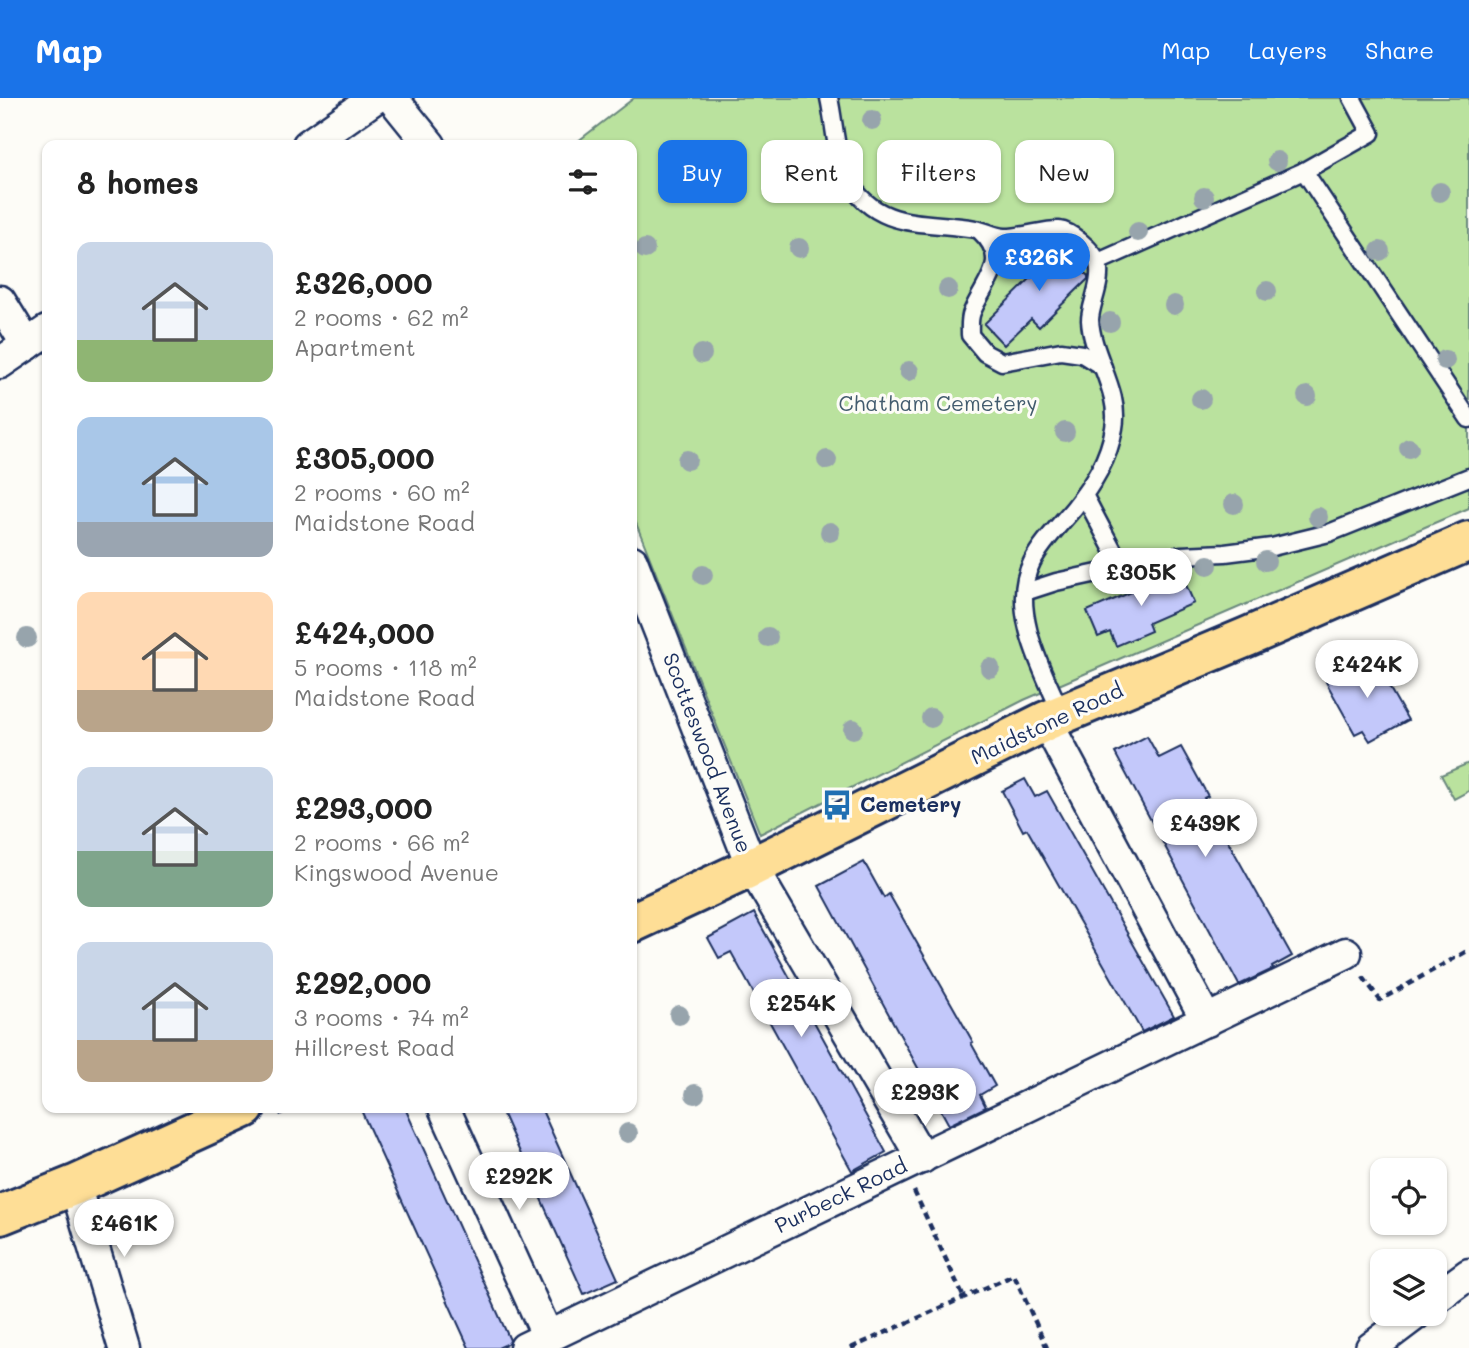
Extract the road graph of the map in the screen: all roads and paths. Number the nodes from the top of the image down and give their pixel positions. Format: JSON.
{"nodes":[{"id":1,"x":375,"y":98,"type":"edge"},
{"id":2,"x":392,"y":98,"type":"edge"},
{"id":3,"x":829,"y":98,"type":"edge"},
{"id":4,"x":1352,"y":98,"type":"edge"},
{"id":5,"x":315,"y":140,"type":"edge"},
{"id":6,"x":426,"y":140,"type":"edge"},
{"id":7,"x":1304,"y":171,"type":"junction"},
{"id":8,"x":978,"y":229,"type":"junction"},
{"id":9,"x":1098,"y":262,"type":"junction"},
{"id":10,"x":0,"y":301,"type":"edge"},
{"id":11,"x":37,"y":338,"type":"edge"},
{"id":12,"x":0,"y":363,"type":"edge"},
{"id":13,"x":1103,"y":367,"type":"junction"},
{"id":14,"x":1469,"y":419,"type":"edge"},
{"id":15,"x":1469,"y":477,"type":"edge"},
{"id":16,"x":1084,"y":495,"type":"junction"},
{"id":17,"x":1469,"y":541,"type":"edge"},
{"id":18,"x":1124,"y":569,"type":"junction"},
{"id":19,"x":637,"y":574,"type":"edge"},
{"id":20,"x":1025,"y":592,"type":"junction"},
{"id":21,"x":1054,"y":717,"type":"junction"},
{"id":22,"x":752,"y":867,"type":"junction"},
{"id":23,"x":637,"y":921,"type":"edge"},
{"id":24,"x":1469,"y":950,"type":"edge"},
{"id":25,"x":1346,"y":953,"type":"joint"},
{"id":26,"x":1207,"y":1021,"type":"junction"},
{"id":27,"x":233,"y":1113,"type":"edge"},
{"id":28,"x":446,"y":1113,"type":"edge"},
{"id":29,"x":922,"y":1158,"type":"junction"},
{"id":30,"x":75,"y":1185,"type":"junction"},
{"id":31,"x":922,"y":1210,"type":"dead end"},
{"id":32,"x":0,"y":1215,"type":"edge"},
{"id":33,"x":1469,"y":1273,"type":"edge"},
{"id":34,"x":1447,"y":1290,"type":"edge"},
{"id":35,"x":964,"y":1298,"type":"junction"},
{"id":36,"x":1400,"y":1326,"type":"edge"},
{"id":37,"x":536,"y":1343,"type":"edge"},
{"id":38,"x":124,"y":1348,"type":"edge"},
{"id":39,"x":851,"y":1348,"type":"edge"},
{"id":40,"x":1047,"y":1348,"type":"edge"},
{"id":41,"x":1371,"y":1348,"type":"edge"}],
"edges":[{"from":1,"to":5,"type":"street"},
{"from":2,"to":6,"type":"street"},
{"from":3,"to":8,"type":"lane"},
{"from":4,"to":7,"type":"lane"},
{"from":7,"to":9,"type":"lane"},
{"from":7,"to":14,"type":"lane"},
{"from":8,"to":9,"type":"lane"},
{"from":8,"to":13,"type":"lane"},
{"from":9,"to":13,"type":"lane"},
{"from":10,"to":11,"type":"street"},
{"from":11,"to":12,"type":"street"},
{"from":13,"to":16,"type":"lane"},
{"from":15,"to":18,"type":"lane"},
{"from":16,"to":18,"type":"lane"},
{"from":16,"to":20,"type":"lane"},
{"from":17,"to":21,"type":"main road","name":"Maidstone Road"},
{"from":18,"to":20,"type":"lane"},
{"from":19,"to":22,"type":"street","name":"Scotteswood Avenue"},
{"from":20,"to":21,"type":"lane"},
{"from":21,"to":22,"type":"main road","name":"Maidstone Road"},
{"from":21,"to":26,"type":"street"},
{"from":22,"to":23,"type":"main road","name":"Maidstone Road"},
{"from":22,"to":29,"type":"street","name":"Scotteswood Avenue"},
{"from":24,"to":25,"type":"path"},
{"from":25,"to":26,"type":"street","name":"Purbeck Road"},
{"from":26,"to":29,"type":"street","name":"Purbeck Road"},
{"from":27,"to":30,"type":"main road"},
{"from":28,"to":37,"type":"street"},
{"from":29,"to":37,"type":"street","name":"Purbeck Road"},
{"from":30,"to":32,"type":"main road"},
{"from":30,"to":38,"type":"street"},
{"from":31,"to":35,"type":"path"},
{"from":33,"to":34,"type":"street"},
{"from":35,"to":39,"type":"path"},
{"from":35,"to":40,"type":"path"},
{"from":36,"to":41,"type":"street"}]}
